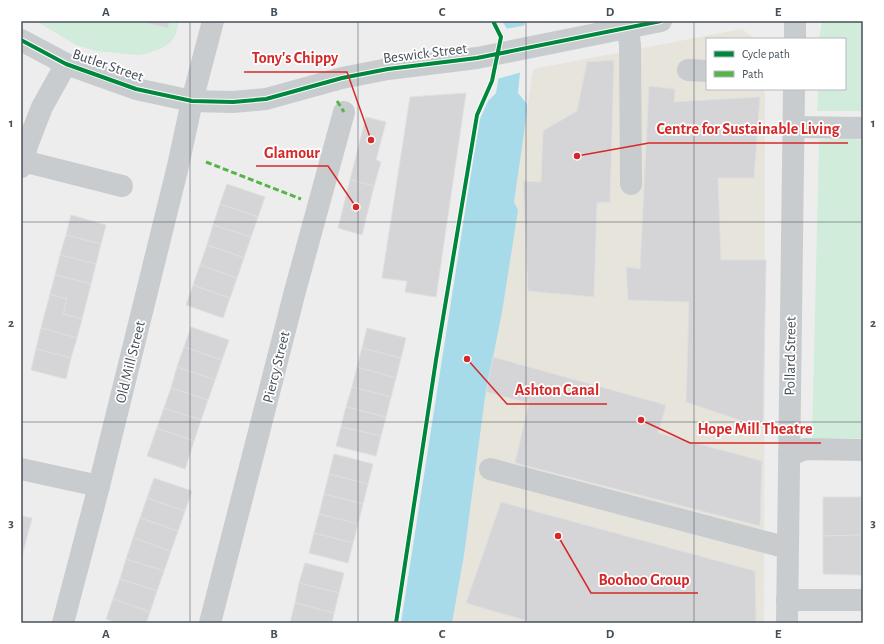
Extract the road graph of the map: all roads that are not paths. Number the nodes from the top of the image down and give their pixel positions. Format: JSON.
{"nodes":[{"id":1,"x":213,"y":21,"type":"edge"},
{"id":2,"x":661,"y":21,"type":"edge"},
{"id":3,"x":795,"y":21,"type":"edge"},
{"id":4,"x":628,"y":28,"type":"junction"},
{"id":5,"x":795,"y":38,"type":"edge"},
{"id":6,"x":21,"y":40,"type":"edge"},
{"id":7,"x":66,"y":64,"type":"junction"},
{"id":8,"x":794,"y":90,"type":"edge"},
{"id":9,"x":192,"y":101,"type":"junction"},
{"id":10,"x":344,"y":112,"type":"dead end"},
{"id":11,"x":794,"y":127,"type":"junction"},
{"id":12,"x":863,"y":128,"type":"edge"},
{"id":13,"x":22,"y":164,"type":"edge"},
{"id":14,"x":631,"y":184,"type":"dead end"},
{"id":15,"x":122,"y":186,"type":"dead end"},
{"id":16,"x":863,"y":450,"type":"edge"},
{"id":17,"x":789,"y":456,"type":"junction"},
{"id":18,"x":21,"y":468,"type":"edge"},
{"id":19,"x":490,"y":469,"type":"dead end"},
{"id":20,"x":100,"y":486,"type":"junction"},
{"id":21,"x":788,"y":548,"type":"junction"},
{"id":22,"x":787,"y":600,"type":"junction"},
{"id":23,"x":863,"y":600,"type":"edge"},
{"id":24,"x":64,"y":623,"type":"edge"},
{"id":25,"x":210,"y":623,"type":"edge"},
{"id":26,"x":787,"y":623,"type":"edge"}],
"edges":[{"from":1,"to":9,"type":"street","name":"Old Mill Street"},
{"from":2,"to":4,"type":"street","name":"Beswick Street"},
{"from":3,"to":5,"type":"street"},
{"from":4,"to":9,"type":"street","name":"Beswick Street"},
{"from":4,"to":14,"type":"street"},
{"from":6,"to":7,"type":"street","name":"Butler Street"},
{"from":7,"to":9,"type":"street","name":"Butler Street"},
{"from":7,"to":13,"type":"street"},
{"from":8,"to":11,"type":"street","name":"Pollard Street"},
{"from":9,"to":20,"type":"street","name":"Old Mill Street"},
{"from":10,"to":25,"type":"street","name":"Piercy Street"},
{"from":11,"to":12,"type":"street"},
{"from":11,"to":17,"type":"street","name":"Pollard Street"},
{"from":13,"to":15,"type":"street"},
{"from":16,"to":17,"type":"street"},
{"from":17,"to":21,"type":"street","name":"Pollard Street"},
{"from":18,"to":20,"type":"street"},
{"from":19,"to":21,"type":"street"},
{"from":20,"to":24,"type":"street","name":"Old Mill Street"},
{"from":21,"to":22,"type":"street","name":"Pollard Street"},
{"from":22,"to":23,"type":"street"},
{"from":22,"to":26,"type":"street","name":"Pollard Street"}]}
